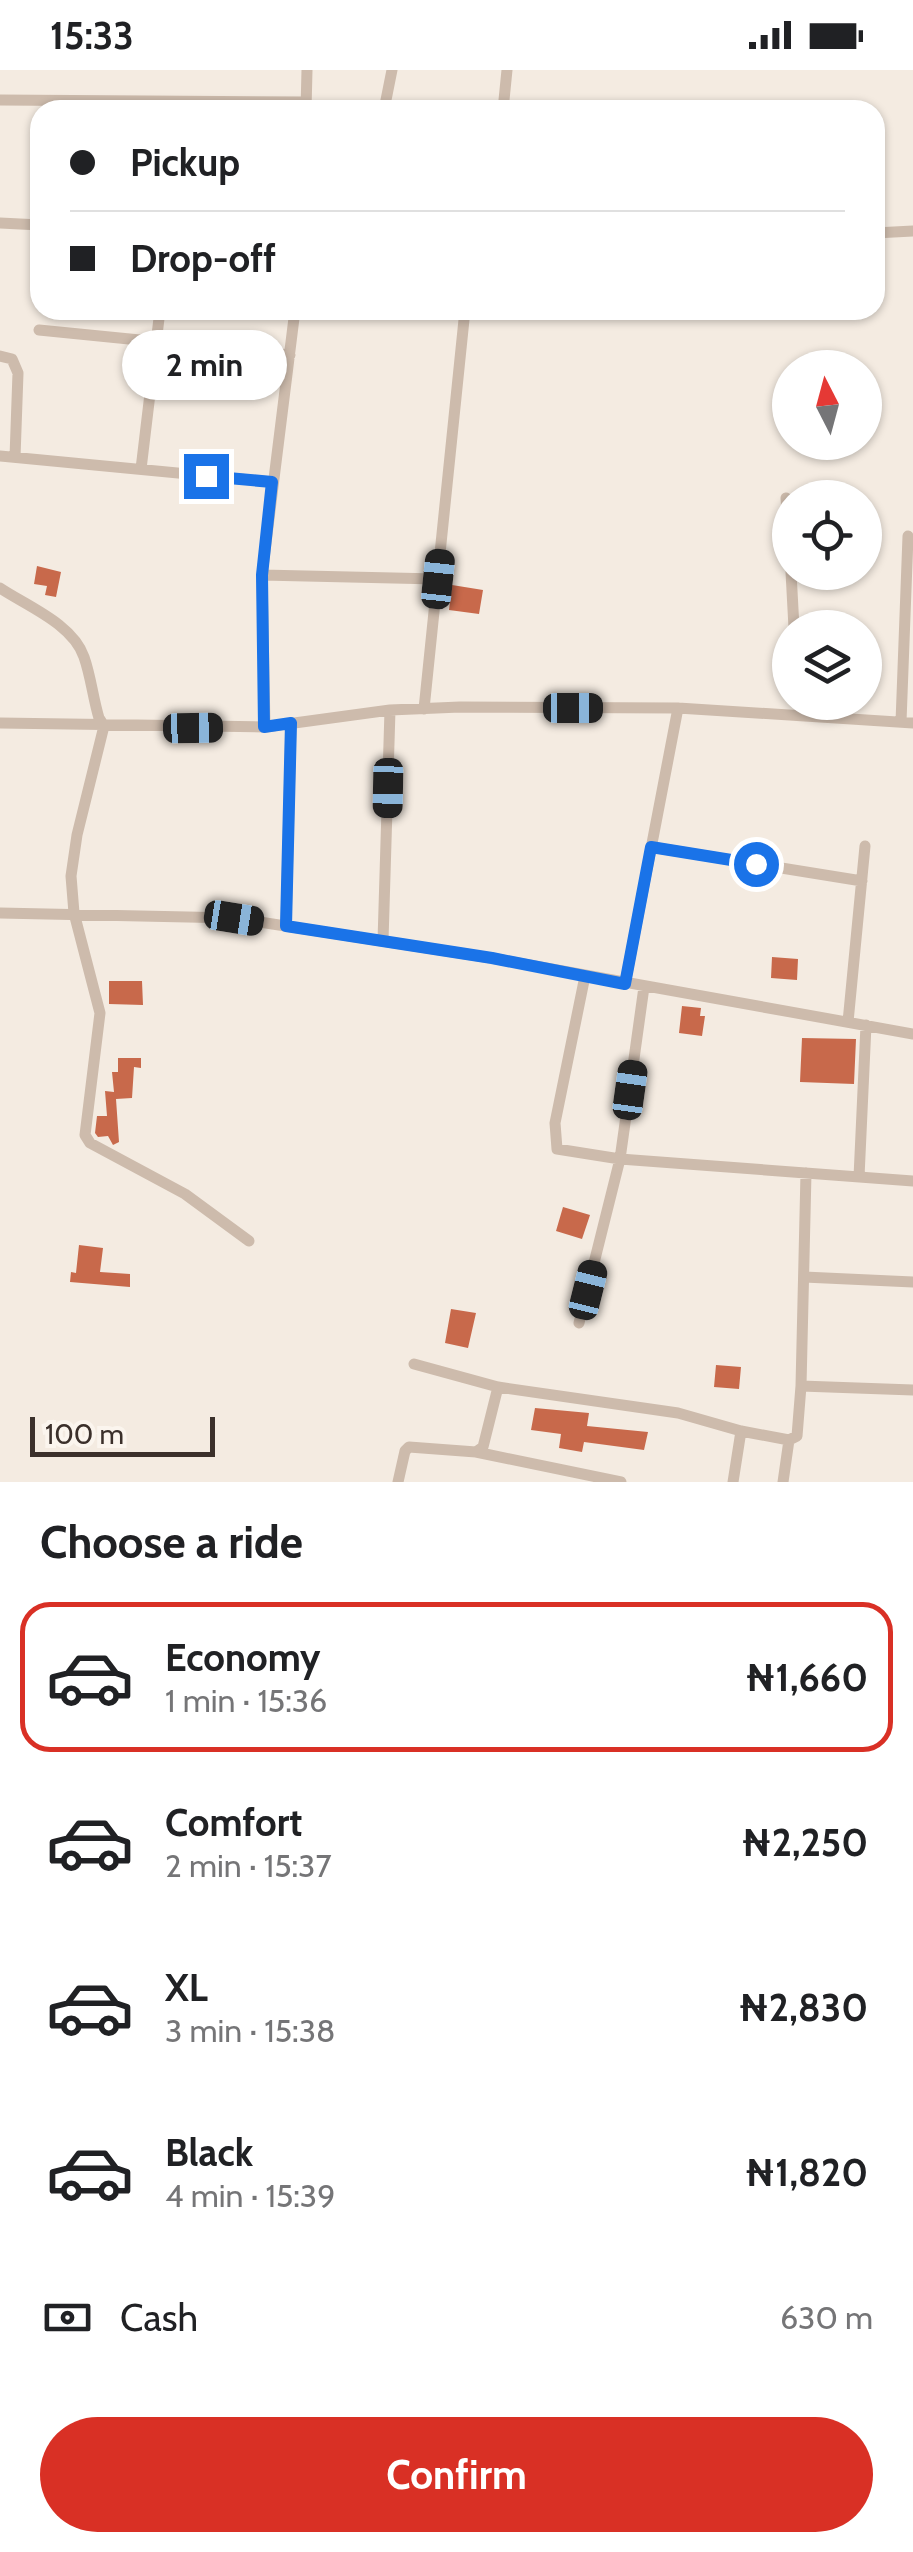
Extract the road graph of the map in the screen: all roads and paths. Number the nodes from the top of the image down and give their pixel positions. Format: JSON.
{"nodes":[{"id":1,"x":308,"y":70,"type":"edge"},
{"id":2,"x":392,"y":70,"type":"edge"},
{"id":3,"x":508,"y":70,"type":"edge"},
{"id":4,"x":0,"y":100,"type":"edge"},
{"id":5,"x":306,"y":100,"type":"edge"},
{"id":6,"x":386,"y":100,"type":"edge"},
{"id":7,"x":504,"y":100,"type":"edge"},
{"id":8,"x":30,"y":101,"type":"edge"},
{"id":9,"x":0,"y":223,"type":"edge"},
{"id":10,"x":30,"y":224,"type":"edge"},
{"id":11,"x":913,"y":231,"type":"edge"},
{"id":12,"x":885,"y":232,"type":"edge"},
{"id":13,"x":159,"y":320,"type":"edge"},
{"id":14,"x":294,"y":320,"type":"edge"},
{"id":15,"x":464,"y":320,"type":"edge"},
{"id":16,"x":39,"y":330,"type":"dead end"},
{"id":17,"x":157,"y":342,"type":"junction"},
{"id":18,"x":290,"y":354,"type":"junction"},
{"id":19,"x":0,"y":356,"type":"edge"},
{"id":20,"x":0,"y":456,"type":"edge"},
{"id":21,"x":15,"y":457,"type":"junction"},
{"id":22,"x":141,"y":470,"type":"junction"},
{"id":23,"x":272,"y":482,"type":"junction"},
{"id":24,"x":908,"y":536,"type":"dead end"},
{"id":25,"x":262,"y":575,"type":"junction"},
{"id":26,"x":438,"y":579,"type":"junction"},
{"id":27,"x":0,"y":588,"type":"edge"},
{"id":28,"x":678,"y":708,"type":"junction"},
{"id":29,"x":772,"y":708,"type":"edge"},
{"id":30,"x":424,"y":709,"type":"junction"},
{"id":31,"x":390,"y":710,"type":"junction"},
{"id":32,"x":882,"y":719,"type":"edge"},
{"id":33,"x":907,"y":722,"type":"edge"},
{"id":34,"x":0,"y":723,"type":"edge"},
{"id":35,"x":291,"y":723,"type":"junction"},
{"id":36,"x":104,"y":726,"type":"junction"},
{"id":37,"x":264,"y":727,"type":"junction"},
{"id":38,"x":865,"y":846,"type":"dead end"},
{"id":39,"x":651,"y":847,"type":"junction"},
{"id":40,"x":862,"y":881,"type":"junction"},
{"id":41,"x":0,"y":913,"type":"edge"},
{"id":42,"x":74,"y":913,"type":"junction"},
{"id":43,"x":286,"y":926,"type":"junction"},
{"id":44,"x":384,"y":942,"type":"junction"},
{"id":45,"x":585,"y":976,"type":"junction"},
{"id":46,"x":625,"y":984,"type":"junction"},
{"id":47,"x":644,"y":988,"type":"junction"},
{"id":48,"x":848,"y":1022,"type":"junction"},
{"id":49,"x":866,"y":1026,"type":"junction"},
{"id":50,"x":913,"y":1034,"type":"edge"},
{"id":51,"x":620,"y":1159,"type":"junction"},
{"id":52,"x":806,"y":1173,"type":"junction"},
{"id":53,"x":859,"y":1177,"type":"junction"},
{"id":54,"x":913,"y":1181,"type":"edge"},
{"id":55,"x":248,"y":1241,"type":"dead end"},
{"id":56,"x":804,"y":1277,"type":"junction"},
{"id":57,"x":913,"y":1282,"type":"edge"},
{"id":58,"x":580,"y":1323,"type":"dead end"},
{"id":59,"x":414,"y":1364,"type":"dead end"},
{"id":60,"x":800,"y":1386,"type":"junction"},
{"id":61,"x":498,"y":1387,"type":"junction"},
{"id":62,"x":913,"y":1390,"type":"edge"},
{"id":63,"x":741,"y":1431,"type":"junction"},
{"id":64,"x":789,"y":1440,"type":"junction"},
{"id":65,"x":476,"y":1452,"type":"junction"},
{"id":66,"x":398,"y":1482,"type":"edge"},
{"id":67,"x":621,"y":1482,"type":"edge"},
{"id":68,"x":733,"y":1482,"type":"edge"},
{"id":69,"x":783,"y":1482,"type":"edge"}],
"edges":[{"from":1,"to":5,"type":"street"},
{"from":2,"to":6,"type":"street"},
{"from":3,"to":7,"type":"street"},
{"from":4,"to":8,"type":"street"},
{"from":9,"to":10,"type":"street"},
{"from":11,"to":12,"type":"street"},
{"from":13,"to":17,"type":"street"},
{"from":14,"to":18,"type":"street"},
{"from":15,"to":26,"type":"street"},
{"from":16,"to":17,"type":"street"},
{"from":17,"to":18,"type":"street"},
{"from":17,"to":22,"type":"street"},
{"from":18,"to":23,"type":"street"},
{"from":19,"to":21,"type":"street"},
{"from":20,"to":21,"type":"street"},
{"from":21,"to":22,"type":"street"},
{"from":22,"to":23,"type":"street"},
{"from":23,"to":25,"type":"street"},
{"from":24,"to":33,"type":"street"},
{"from":25,"to":26,"type":"street"},
{"from":25,"to":37,"type":"street"},
{"from":26,"to":30,"type":"street"},
{"from":27,"to":36,"type":"street"},
{"from":28,"to":29,"type":"street"},
{"from":28,"to":30,"type":"street"},
{"from":28,"to":39,"type":"street"},
{"from":30,"to":31,"type":"street"},
{"from":31,"to":35,"type":"street"},
{"from":31,"to":44,"type":"street"},
{"from":32,"to":33,"type":"street"},
{"from":34,"to":36,"type":"street"},
{"from":35,"to":37,"type":"street"},
{"from":35,"to":43,"type":"street"},
{"from":36,"to":37,"type":"street"},
{"from":36,"to":42,"type":"street"},
{"from":38,"to":40,"type":"street"},
{"from":39,"to":40,"type":"street"},
{"from":39,"to":46,"type":"street"},
{"from":40,"to":48,"type":"street"},
{"from":41,"to":42,"type":"street"},
{"from":42,"to":43,"type":"street"},
{"from":42,"to":55,"type":"street"},
{"from":43,"to":44,"type":"street"},
{"from":44,"to":45,"type":"street"},
{"from":45,"to":46,"type":"street"},
{"from":45,"to":51,"type":"street"},
{"from":46,"to":47,"type":"street"},
{"from":47,"to":48,"type":"street"},
{"from":47,"to":51,"type":"street"},
{"from":48,"to":49,"type":"street"},
{"from":49,"to":50,"type":"street"},
{"from":49,"to":53,"type":"street"},
{"from":51,"to":52,"type":"street"},
{"from":51,"to":58,"type":"street"},
{"from":52,"to":53,"type":"street"},
{"from":52,"to":56,"type":"street"},
{"from":53,"to":54,"type":"street"},
{"from":56,"to":57,"type":"street"},
{"from":56,"to":60,"type":"street"},
{"from":59,"to":61,"type":"street"},
{"from":60,"to":62,"type":"street"},
{"from":60,"to":64,"type":"street"},
{"from":61,"to":63,"type":"street"},
{"from":61,"to":65,"type":"street"},
{"from":63,"to":64,"type":"street"},
{"from":63,"to":68,"type":"street"},
{"from":64,"to":69,"type":"street"},
{"from":65,"to":66,"type":"street"},
{"from":65,"to":67,"type":"street"}]}
